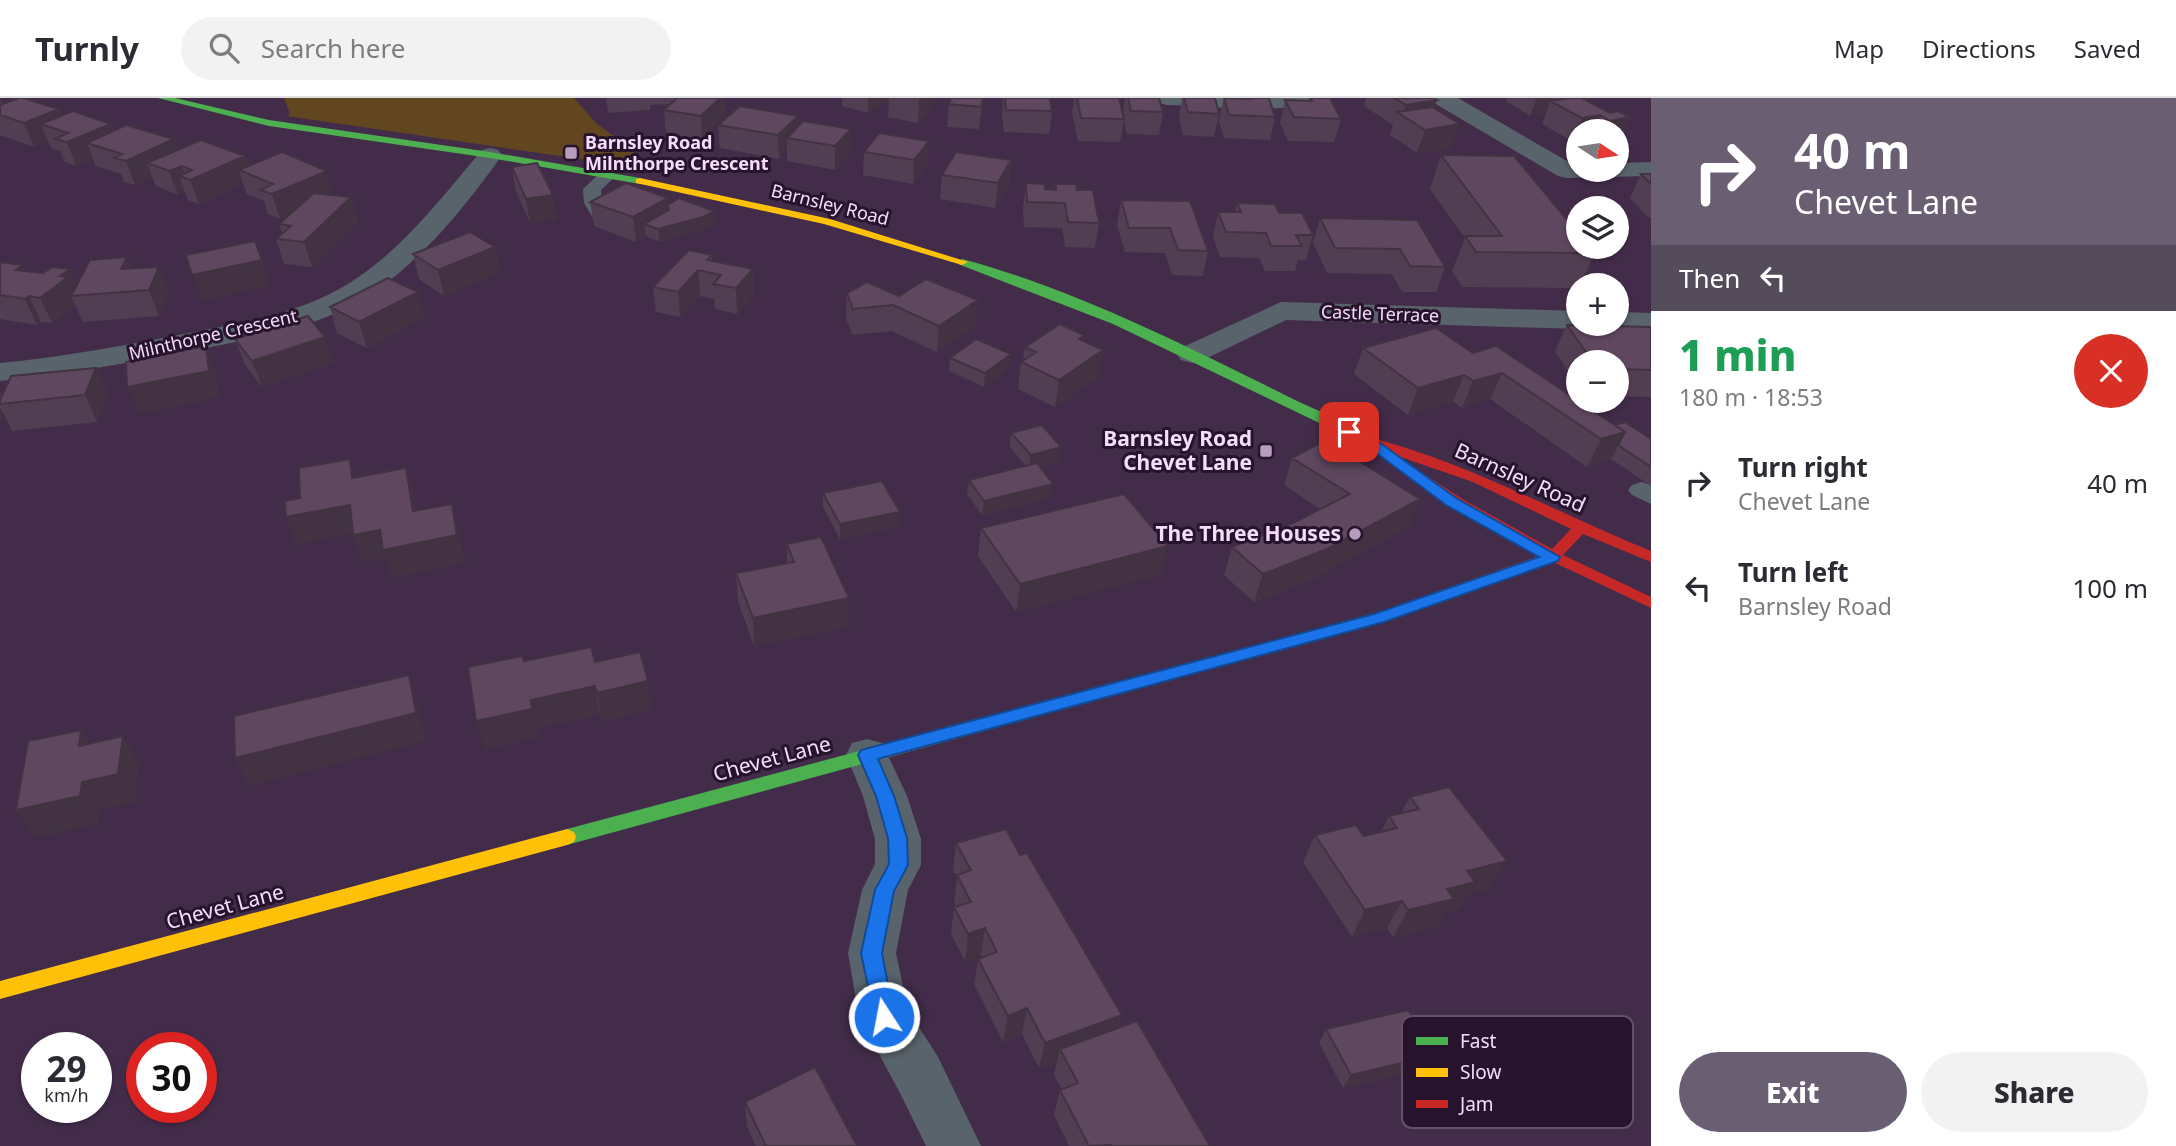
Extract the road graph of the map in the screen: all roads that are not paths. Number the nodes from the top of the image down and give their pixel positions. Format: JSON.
{"nodes":[{"id":1,"x":163,"y":98,"type":"edge"},
{"id":2,"x":1167,"y":98,"type":"edge"},
{"id":3,"x":1307,"y":98,"type":"edge"},
{"id":4,"x":1441,"y":98,"type":"edge"},
{"id":5,"x":490,"y":155,"type":"junction"},
{"id":6,"x":1647,"y":159,"type":"edge"},
{"id":7,"x":1629,"y":165,"type":"edge"},
{"id":8,"x":1566,"y":170,"type":"edge"},
{"id":9,"x":608,"y":175,"type":"junction"},
{"id":10,"x":602,"y":217,"type":"edge"},
{"id":11,"x":1566,"y":320,"type":"edge"},
{"id":12,"x":1629,"y":321,"type":"edge"},
{"id":13,"x":1651,"y":322,"type":"edge"},
{"id":14,"x":1192,"y":354,"type":"junction"},
{"id":15,"x":0,"y":372,"type":"edge"},
{"id":16,"x":1371,"y":443,"type":"junction"},
{"id":17,"x":1581,"y":528,"type":"junction"},
{"id":18,"x":1552,"y":557,"type":"junction"},
{"id":19,"x":1651,"y":557,"type":"edge"},
{"id":20,"x":1651,"y":603,"type":"edge"},
{"id":21,"x":867,"y":755,"type":"junction"},
{"id":22,"x":0,"y":989,"type":"edge"},
{"id":23,"x":954,"y":1146,"type":"edge"}],
"edges":[{"from":1,"to":5,"type":"main road","name":"Barnsley Road"},
{"from":2,"to":3,"type":"street"},
{"from":4,"to":8,"type":"street"},
{"from":5,"to":9,"type":"main road","name":"Barnsley Road"},
{"from":5,"to":15,"type":"street","name":"Milnthorpe Crescent"},
{"from":6,"to":7,"type":"street"},
{"from":9,"to":10,"type":"lane"},
{"from":9,"to":14,"type":"main road","name":"Barnsley Road"},
{"from":11,"to":14,"type":"street","name":"Castle Terrace"},
{"from":12,"to":13,"type":"street"},
{"from":14,"to":16,"type":"main road","name":"Barnsley Road"},
{"from":16,"to":17,"type":"main road","name":"Barnsley Road"},
{"from":16,"to":18,"type":"main road","name":"Barnsley Road"},
{"from":17,"to":18,"type":"main road","name":"Chevet Lane"},
{"from":17,"to":19,"type":"main road","name":"Barnsley Road"},
{"from":18,"to":20,"type":"main road","name":"Barnsley Road"},
{"from":18,"to":21,"type":"main road","name":"Chevet Lane"},
{"from":21,"to":22,"type":"main road","name":"Chevet Lane"},
{"from":21,"to":23,"type":"street"}]}
